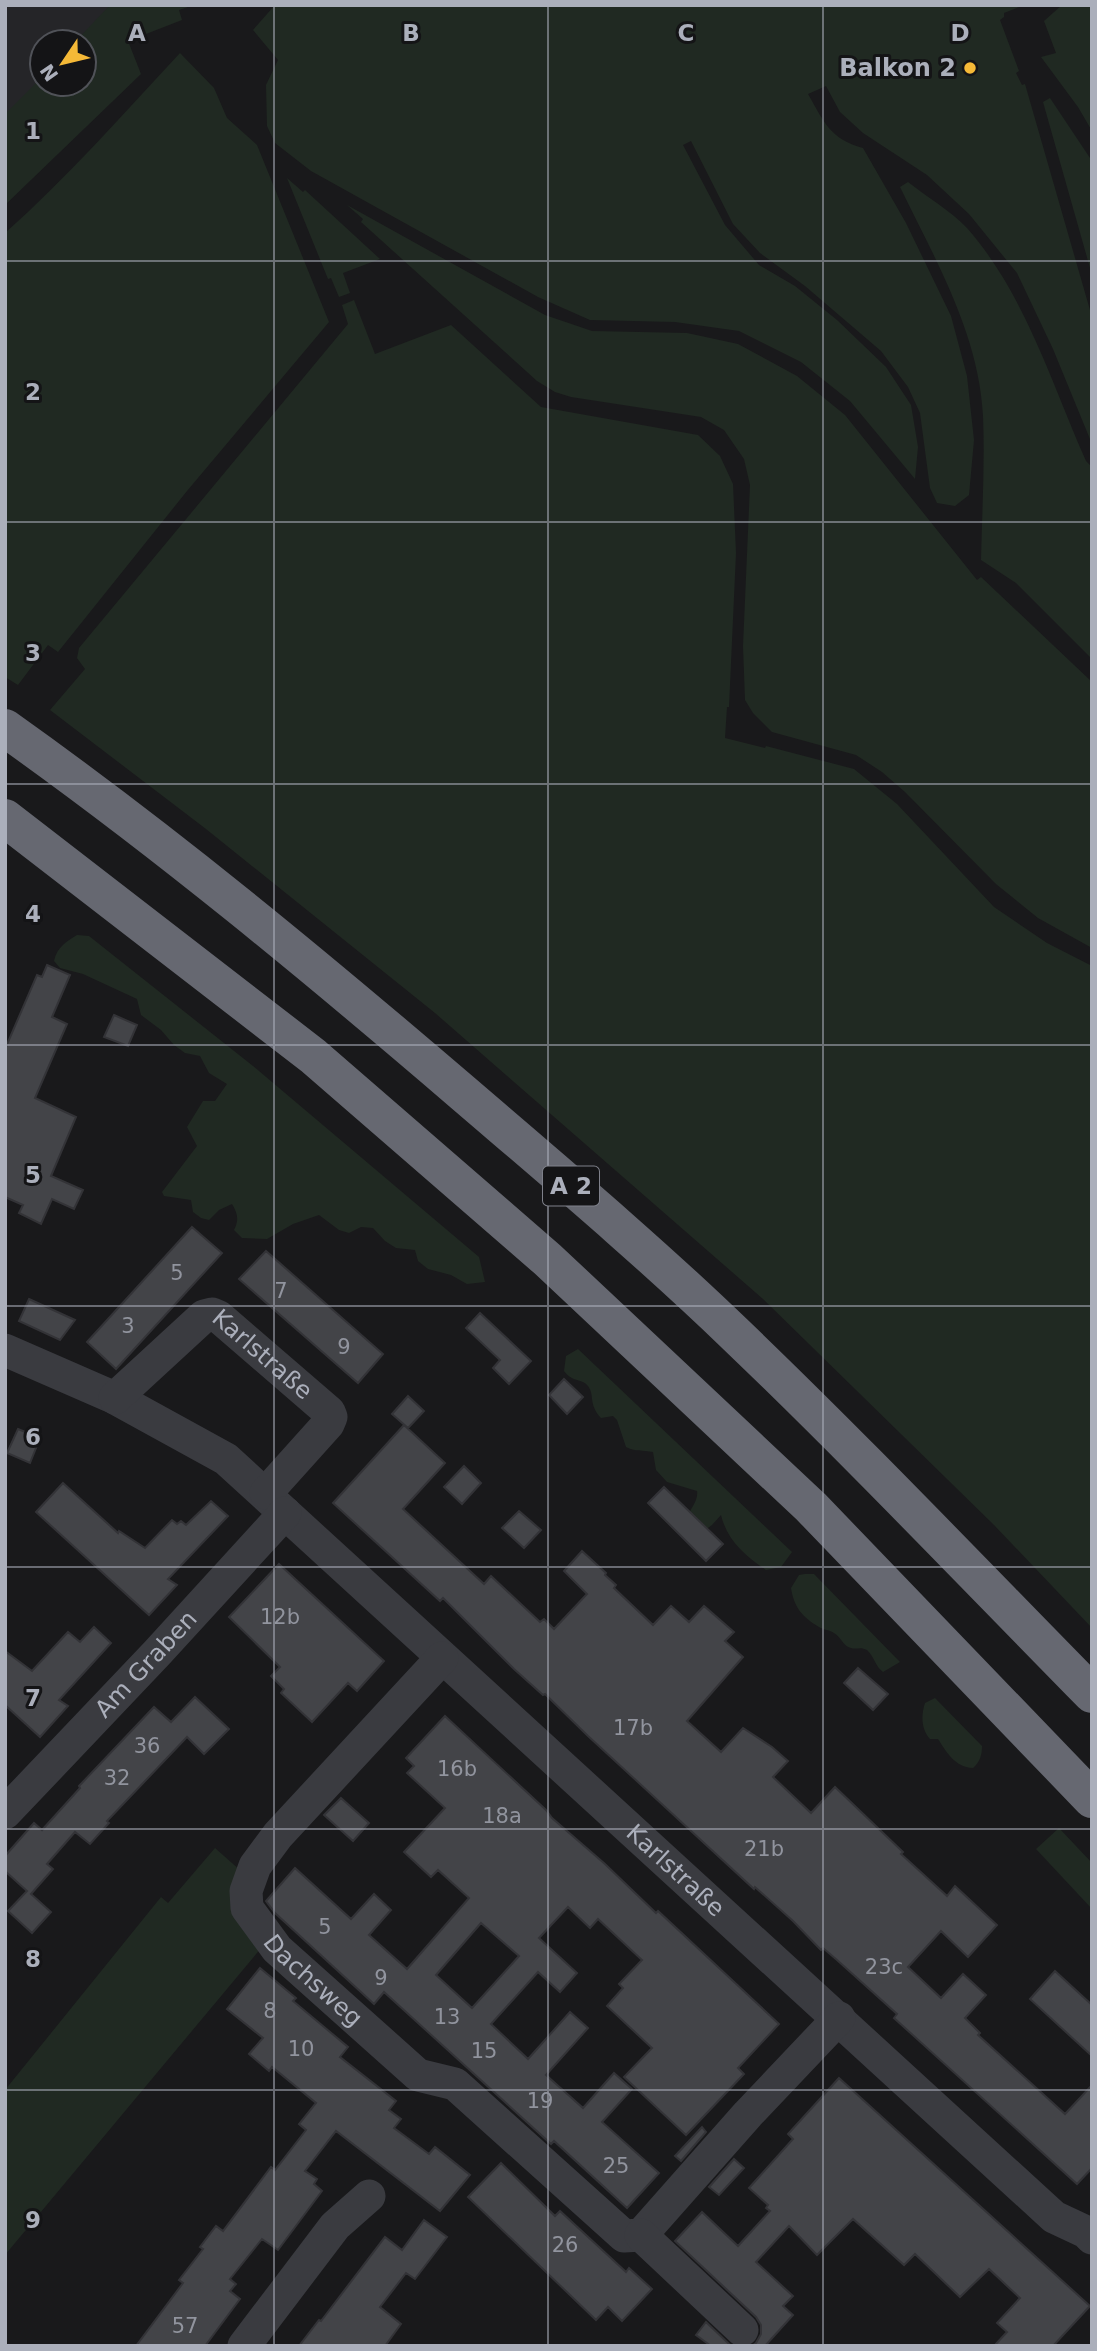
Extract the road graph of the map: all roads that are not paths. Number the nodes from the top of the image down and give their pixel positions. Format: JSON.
{"nodes":[{"id":1,"x":5,"y":727,"type":"edge"},
{"id":2,"x":5,"y":818,"type":"edge"},
{"id":3,"x":5,"y":1350,"type":"edge"},
{"id":4,"x":114,"y":1398,"type":"junction"},
{"id":5,"x":276,"y":1503,"type":"junction"},
{"id":6,"x":442,"y":1658,"type":"junction"},
{"id":7,"x":1092,"y":1694,"type":"edge"},
{"id":8,"x":1092,"y":1798,"type":"edge"},
{"id":9,"x":5,"y":1813,"type":"edge"},
{"id":10,"x":839,"y":2018,"type":"junction"},
{"id":11,"x":369,"y":2196,"type":"dead end"},
{"id":12,"x":641,"y":2235,"type":"junction"},
{"id":13,"x":1092,"y":2238,"type":"edge"},
{"id":14,"x":742,"y":2330,"type":"dead end"},
{"id":15,"x":244,"y":2346,"type":"edge"}],
"edges":[{"from":1,"to":7,"type":"highway","number":"A 2"},
{"from":2,"to":8,"type":"highway"},
{"from":3,"to":4,"type":"street","name":"Karlstraße"},
{"from":4,"to":5,"type":"street","name":"Karlstraße"},
{"from":4,"to":5,"type":"street","name":"Karlstraße"},
{"from":5,"to":6,"type":"street","name":"Karlstraße"},
{"from":5,"to":9,"type":"street","name":"Am Graben"},
{"from":6,"to":10,"type":"street","name":"Karlstraße"},
{"from":6,"to":12,"type":"street","name":"Dachsweg"},
{"from":10,"to":12,"type":"street"},
{"from":10,"to":13,"type":"street","name":"Karlstraße"},
{"from":11,"to":15,"type":"street"},
{"from":12,"to":14,"type":"street","name":"Dachsweg"}]}
